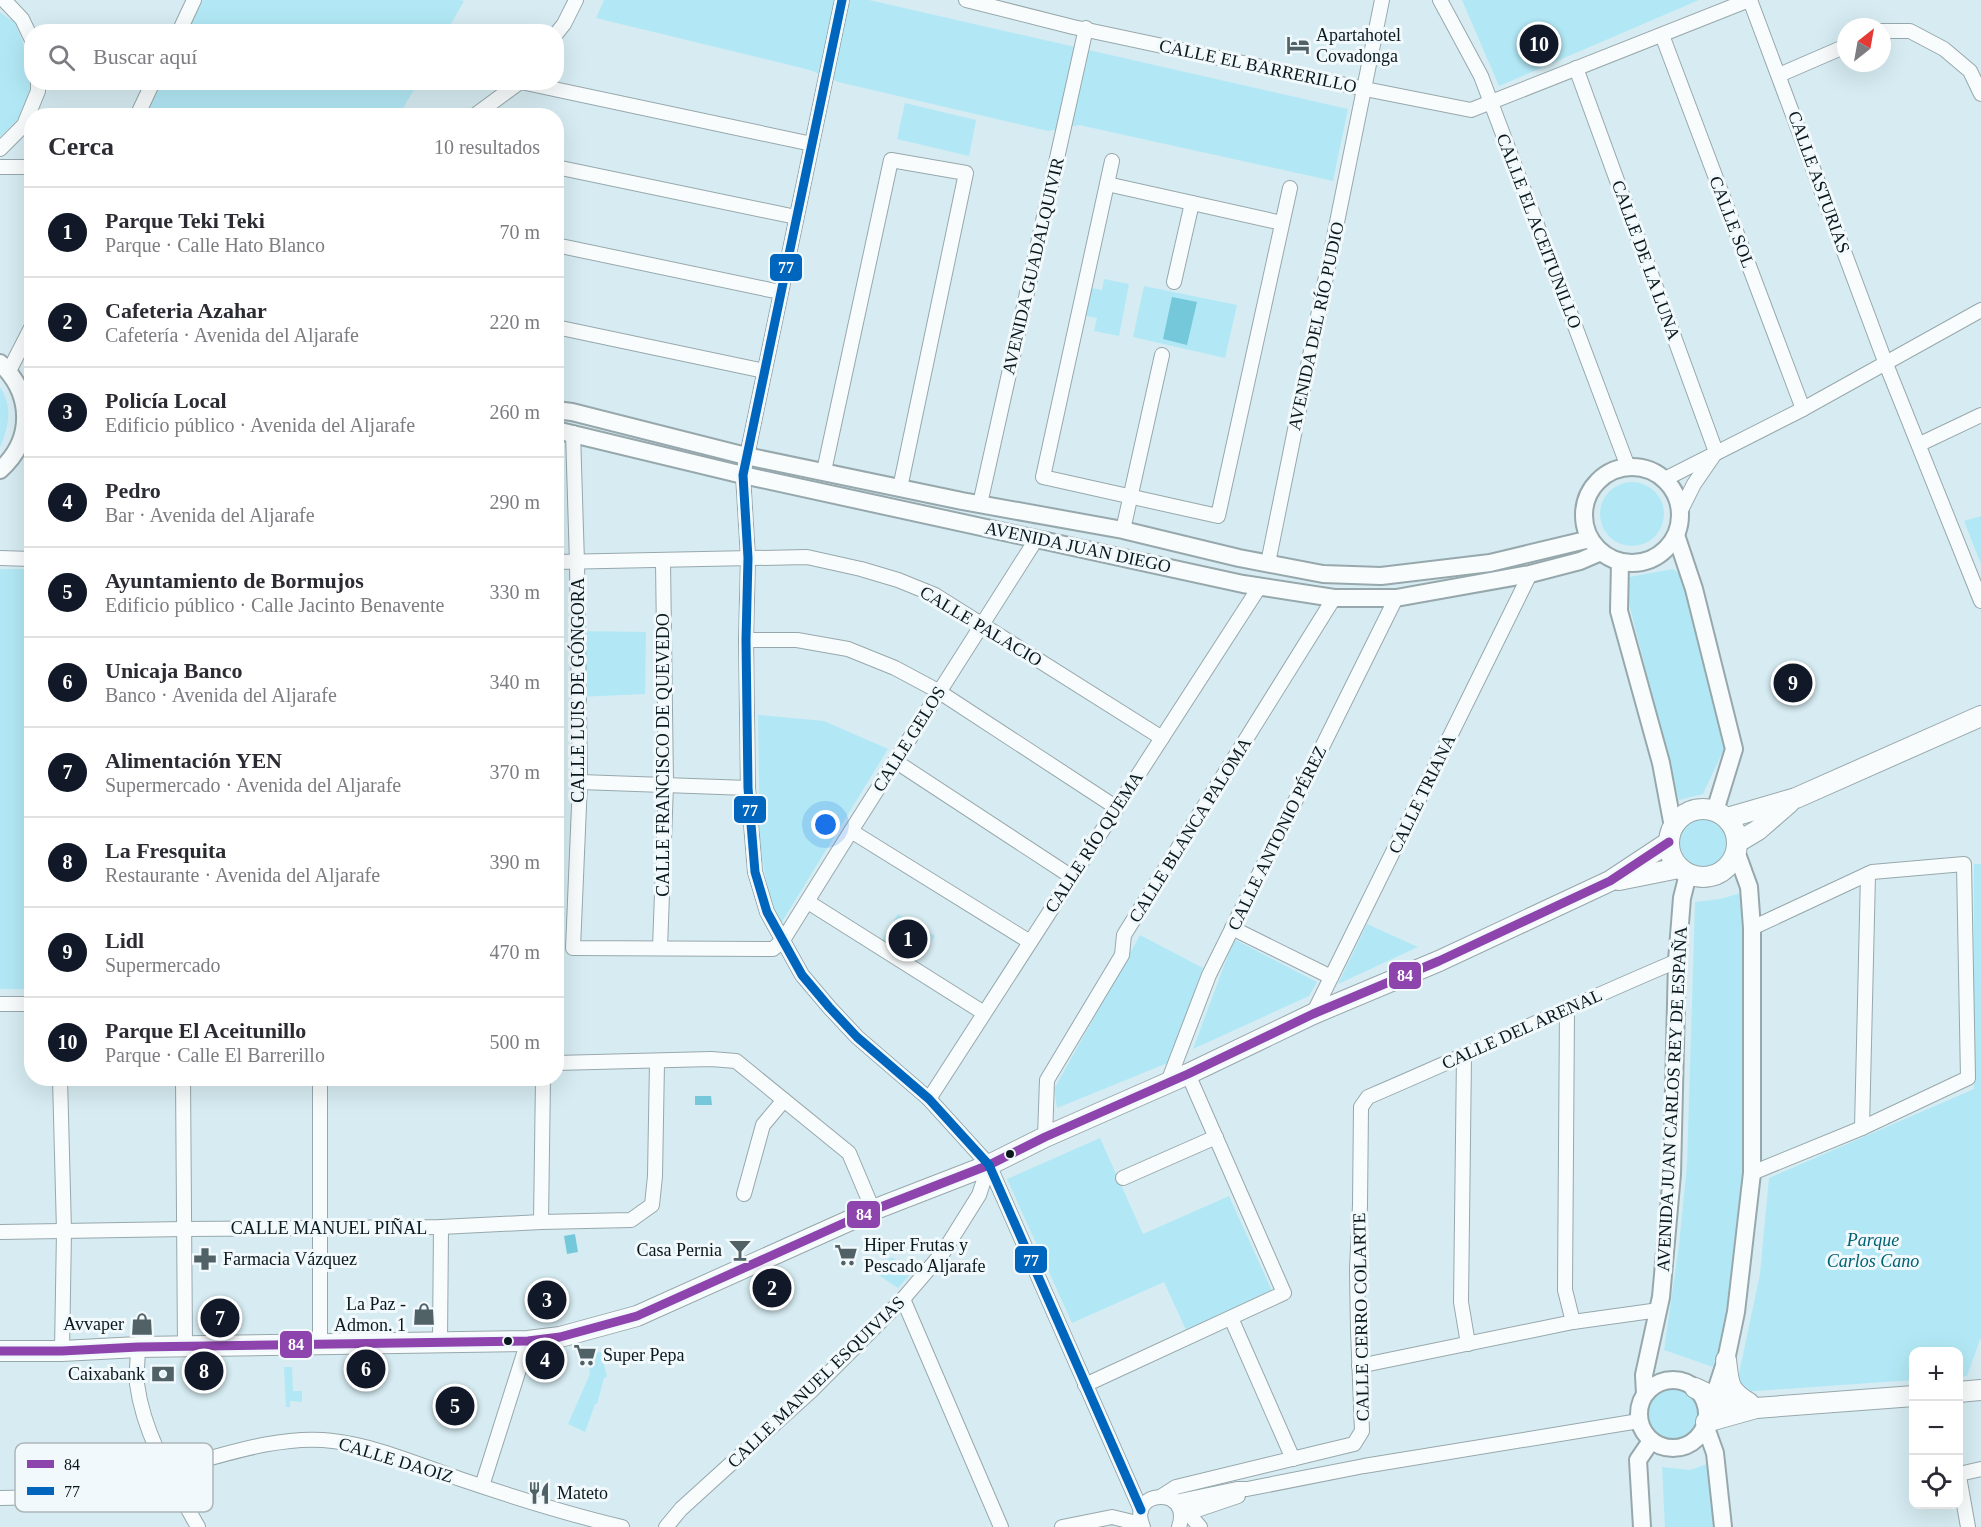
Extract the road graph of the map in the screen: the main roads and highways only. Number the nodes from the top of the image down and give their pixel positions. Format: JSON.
{"nodes":[{"id":1,"x":1981,"y":716,"type":"edge"},
{"id":2,"x":1796,"y":798,"type":"junction"},
{"id":3,"x":1721,"y":814,"type":"junction"},
{"id":4,"x":1671,"y":835,"type":"junction"},
{"id":5,"x":1737,"y":848,"type":"junction"},
{"id":6,"x":1684,"y":871,"type":"junction"},
{"id":7,"x":1610,"y":882,"type":"junction"},
{"id":8,"x":0,"y":1351,"type":"edge"},
{"id":9,"x":1726,"y":1360,"type":"road end"},
{"id":10,"x":1695,"y":1388,"type":"road end"},
{"id":11,"x":1981,"y":1389,"type":"edge"},
{"id":12,"x":1963,"y":1391,"type":"edge"},
{"id":13,"x":1909,"y":1396,"type":"edge"},
{"id":14,"x":1756,"y":1408,"type":"junction"},
{"id":15,"x":1706,"y":1422,"type":"road end"}],
"edges":[{"from":1,"to":2,"type":"main road"},
{"from":2,"to":3,"type":"main road"},
{"from":2,"to":5,"type":"main road"},
{"from":3,"to":4,"type":"main road"},
{"from":3,"to":5,"type":"main road"},
{"from":4,"to":6,"type":"main road"},
{"from":4,"to":7,"type":"main road"},
{"from":5,"to":6,"type":"main road"},
{"from":6,"to":7,"type":"main road"},
{"from":7,"to":8,"type":"main road"},
{"from":9,"to":14,"type":"main road"},
{"from":10,"to":14,"type":"main road"},
{"from":11,"to":12,"type":"main road"},
{"from":13,"to":14,"type":"main road"},
{"from":14,"to":15,"type":"main road"}]}
